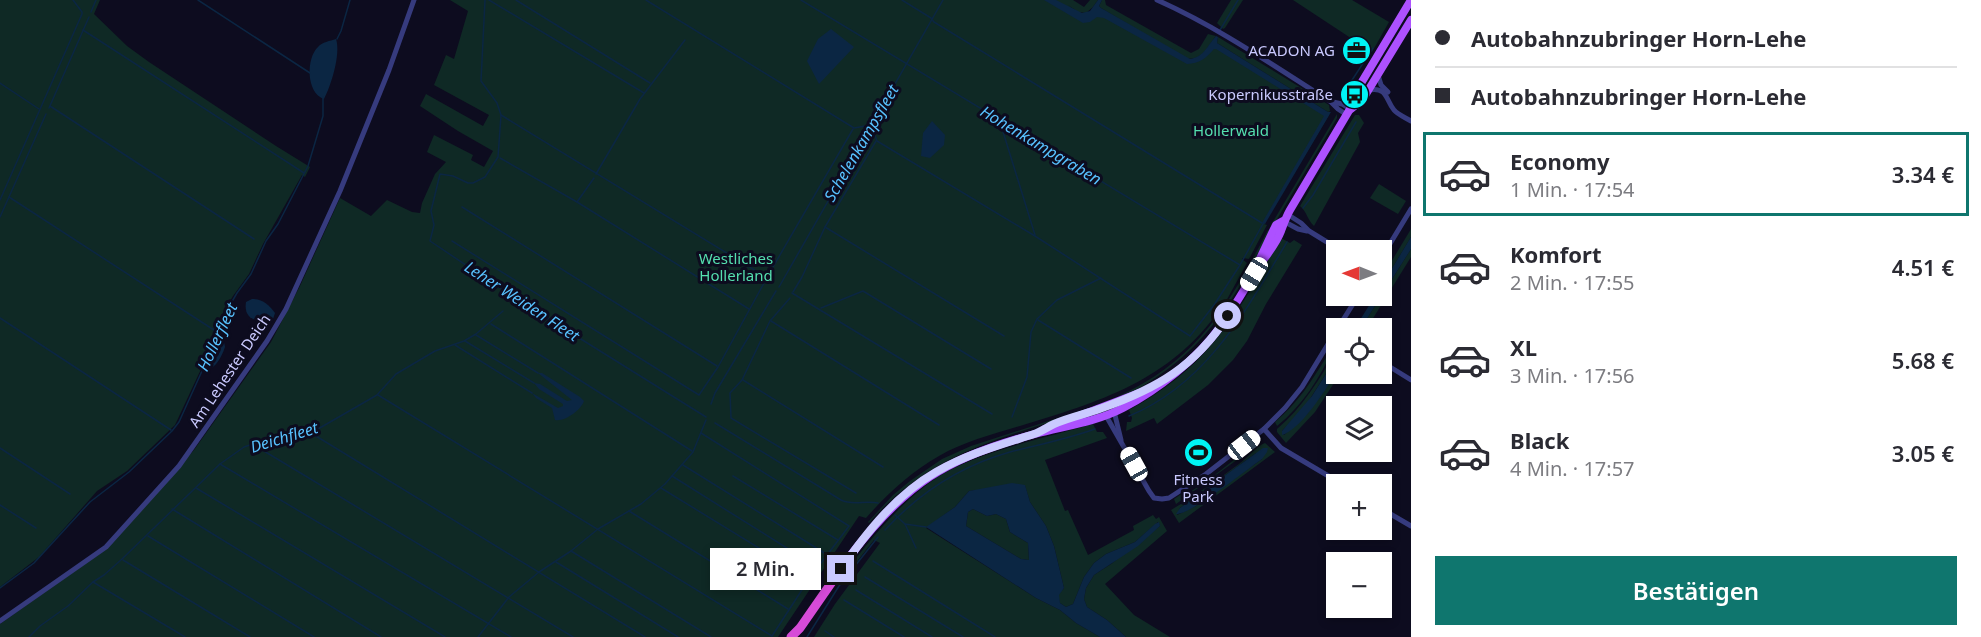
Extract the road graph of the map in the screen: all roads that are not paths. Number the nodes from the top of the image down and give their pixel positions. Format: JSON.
{"nodes":[{"id":1,"x":414,"y":0,"type":"edge"},
{"id":2,"x":1157,"y":0,"type":"edge"},
{"id":3,"x":1411,"y":0,"type":"edge"},
{"id":4,"x":1411,"y":20,"type":"edge"},
{"id":5,"x":1378,"y":75,"type":"junction"},
{"id":6,"x":1369,"y":90,"type":"junction"},
{"id":7,"x":1392,"y":105,"type":"junction"},
{"id":8,"x":1348,"y":112,"type":"junction"},
{"id":9,"x":1411,"y":121,"type":"edge"},
{"id":10,"x":1411,"y":209,"type":"edge"},
{"id":11,"x":1285,"y":218,"type":"junction"},
{"id":12,"x":1392,"y":240,"type":"edge"},
{"id":13,"x":1326,"y":242,"type":"edge"},
{"id":14,"x":1326,"y":348,"type":"edge"},
{"id":15,"x":1392,"y":368,"type":"edge"},
{"id":16,"x":1411,"y":380,"type":"edge"},
{"id":17,"x":1113,"y":408,"type":"junction"},
{"id":18,"x":1104,"y":412,"type":"junction"},
{"id":19,"x":1264,"y":429,"type":"junction"},
{"id":20,"x":1121,"y":441,"type":"junction"},
{"id":21,"x":1326,"y":475,"type":"edge"},
{"id":22,"x":1392,"y":514,"type":"edge"},
{"id":23,"x":1411,"y":526,"type":"edge"},
{"id":24,"x":850,"y":556,"type":"joint"},
{"id":25,"x":0,"y":621,"type":"edge"},
{"id":26,"x":798,"y":633,"type":"edge"},
{"id":27,"x":791,"y":637,"type":"edge"}],
"edges":[{"from":1,"to":25,"type":"street","name":"Am Lehester Deich"},
{"from":2,"to":8,"type":"street"},
{"from":3,"to":8,"type":"main road"},
{"from":4,"to":5,"type":"main road"},
{"from":5,"to":6,"type":"main road"},
{"from":5,"to":7,"type":"street"},
{"from":6,"to":7,"type":"street"},
{"from":6,"to":8,"type":"main road"},
{"from":7,"to":9,"type":"street"},
{"from":8,"to":11,"type":"main road"},
{"from":10,"to":12,"type":"street"},
{"from":11,"to":13,"type":"street"},
{"from":11,"to":17,"type":"main road"},
{"from":14,"to":19,"type":"street"},
{"from":15,"to":16,"type":"street"},
{"from":17,"to":18,"type":"main road"},
{"from":17,"to":20,"type":"street"},
{"from":18,"to":20,"type":"street"},
{"from":18,"to":24,"type":"main road"},
{"from":19,"to":20,"type":"street"},
{"from":19,"to":21,"type":"street"},
{"from":22,"to":23,"type":"street"},
{"from":24,"to":26,"type":"highway"},
{"from":26,"to":27,"type":"highway"}]}
